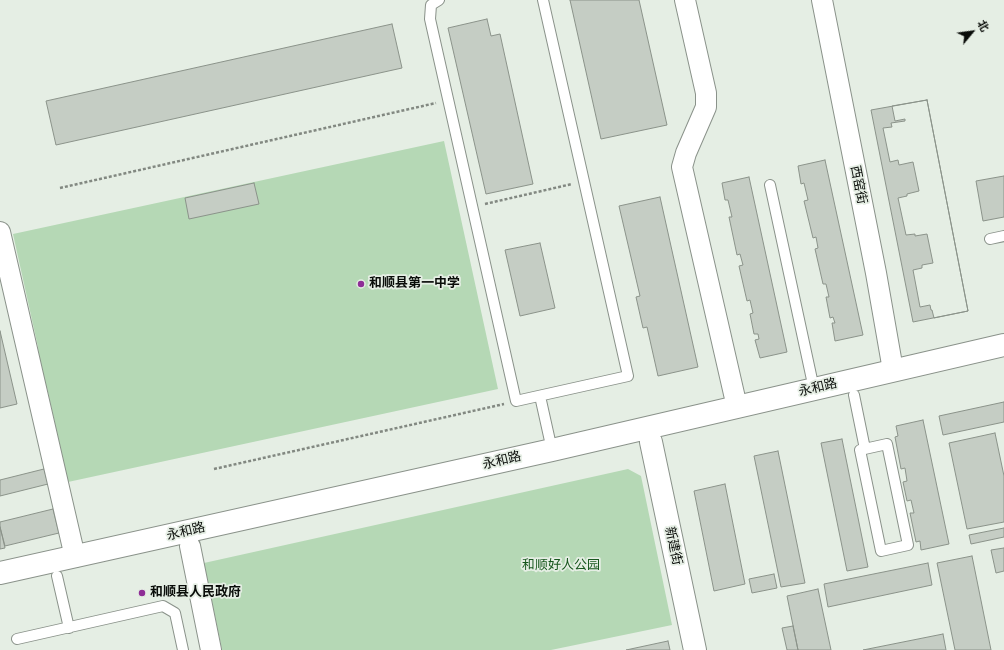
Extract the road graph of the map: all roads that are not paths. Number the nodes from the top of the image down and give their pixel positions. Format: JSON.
{"nodes":[{"id":1,"x":440,"y":0,"type":"edge"},
{"id":2,"x":543,"y":0,"type":"edge"},
{"id":3,"x":685,"y":0,"type":"edge"},
{"id":4,"x":822,"y":0,"type":"edge"},
{"id":5,"x":770,"y":185,"type":"dead end"},
{"id":6,"x":0,"y":232,"type":"edge"},
{"id":7,"x":1004,"y":236,"type":"edge"},
{"id":8,"x":990,"y":239,"type":"dead end"},
{"id":9,"x":1004,"y":344,"type":"edge"},
{"id":10,"x":1004,"y":360,"type":"edge"},
{"id":11,"x":893,"y":370,"type":"junction"},
{"id":12,"x":814,"y":389,"type":"junction"},
{"id":13,"x":854,"y":395,"type":"junction"},
{"id":14,"x":540,"y":396,"type":"junction"},
{"id":15,"x":737,"y":407,"type":"junction"},
{"id":16,"x":651,"y":442,"type":"junction"},
{"id":17,"x":865,"y":449,"type":"junction"},
{"id":18,"x":552,"y":450,"type":"junction"},
{"id":19,"x":190,"y":546,"type":"junction"},
{"id":20,"x":75,"y":557,"type":"junction"},
{"id":21,"x":0,"y":573,"type":"edge"},
{"id":22,"x":57,"y":576,"type":"junction"},
{"id":23,"x":0,"y":589,"type":"edge"},
{"id":24,"x":69,"y":628,"type":"junction"},
{"id":25,"x":18,"y":639,"type":"dead end"},
{"id":26,"x":183,"y":650,"type":"edge"},
{"id":27,"x":211,"y":650,"type":"edge"},
{"id":28,"x":695,"y":650,"type":"edge"}],
"edges":[{"from":1,"to":14,"type":"lane"},
{"from":2,"to":14,"type":"lane"},
{"from":3,"to":15,"type":"street"},
{"from":4,"to":11,"type":"street","name":"西窑街"},
{"from":5,"to":12,"type":"lane"},
{"from":6,"to":20,"type":"street"},
{"from":7,"to":8,"type":"lane"},
{"from":9,"to":11,"type":"main road","name":"永和路"},
{"from":10,"to":13,"type":"main road","name":"永和路"},
{"from":11,"to":12,"type":"main road","name":"永和路"},
{"from":12,"to":15,"type":"main road","name":"永和路"},
{"from":13,"to":16,"type":"main road","name":"永和路"},
{"from":13,"to":17,"type":"lane"},
{"from":14,"to":18,"type":"lane"},
{"from":15,"to":18,"type":"main road","name":"永和路"},
{"from":16,"to":19,"type":"main road","name":"永和路"},
{"from":16,"to":28,"type":"main road","name":"新建街"},
{"from":17,"to":17,"type":"lane"},
{"from":18,"to":20,"type":"main road","name":"永和路"},
{"from":19,"to":22,"type":"main road","name":"永和路"},
{"from":19,"to":27,"type":"street"},
{"from":20,"to":21,"type":"main road","name":"永和路"},
{"from":22,"to":23,"type":"main road","name":"永和路"},
{"from":22,"to":24,"type":"lane"},
{"from":24,"to":25,"type":"lane"},
{"from":24,"to":26,"type":"lane"}]}
